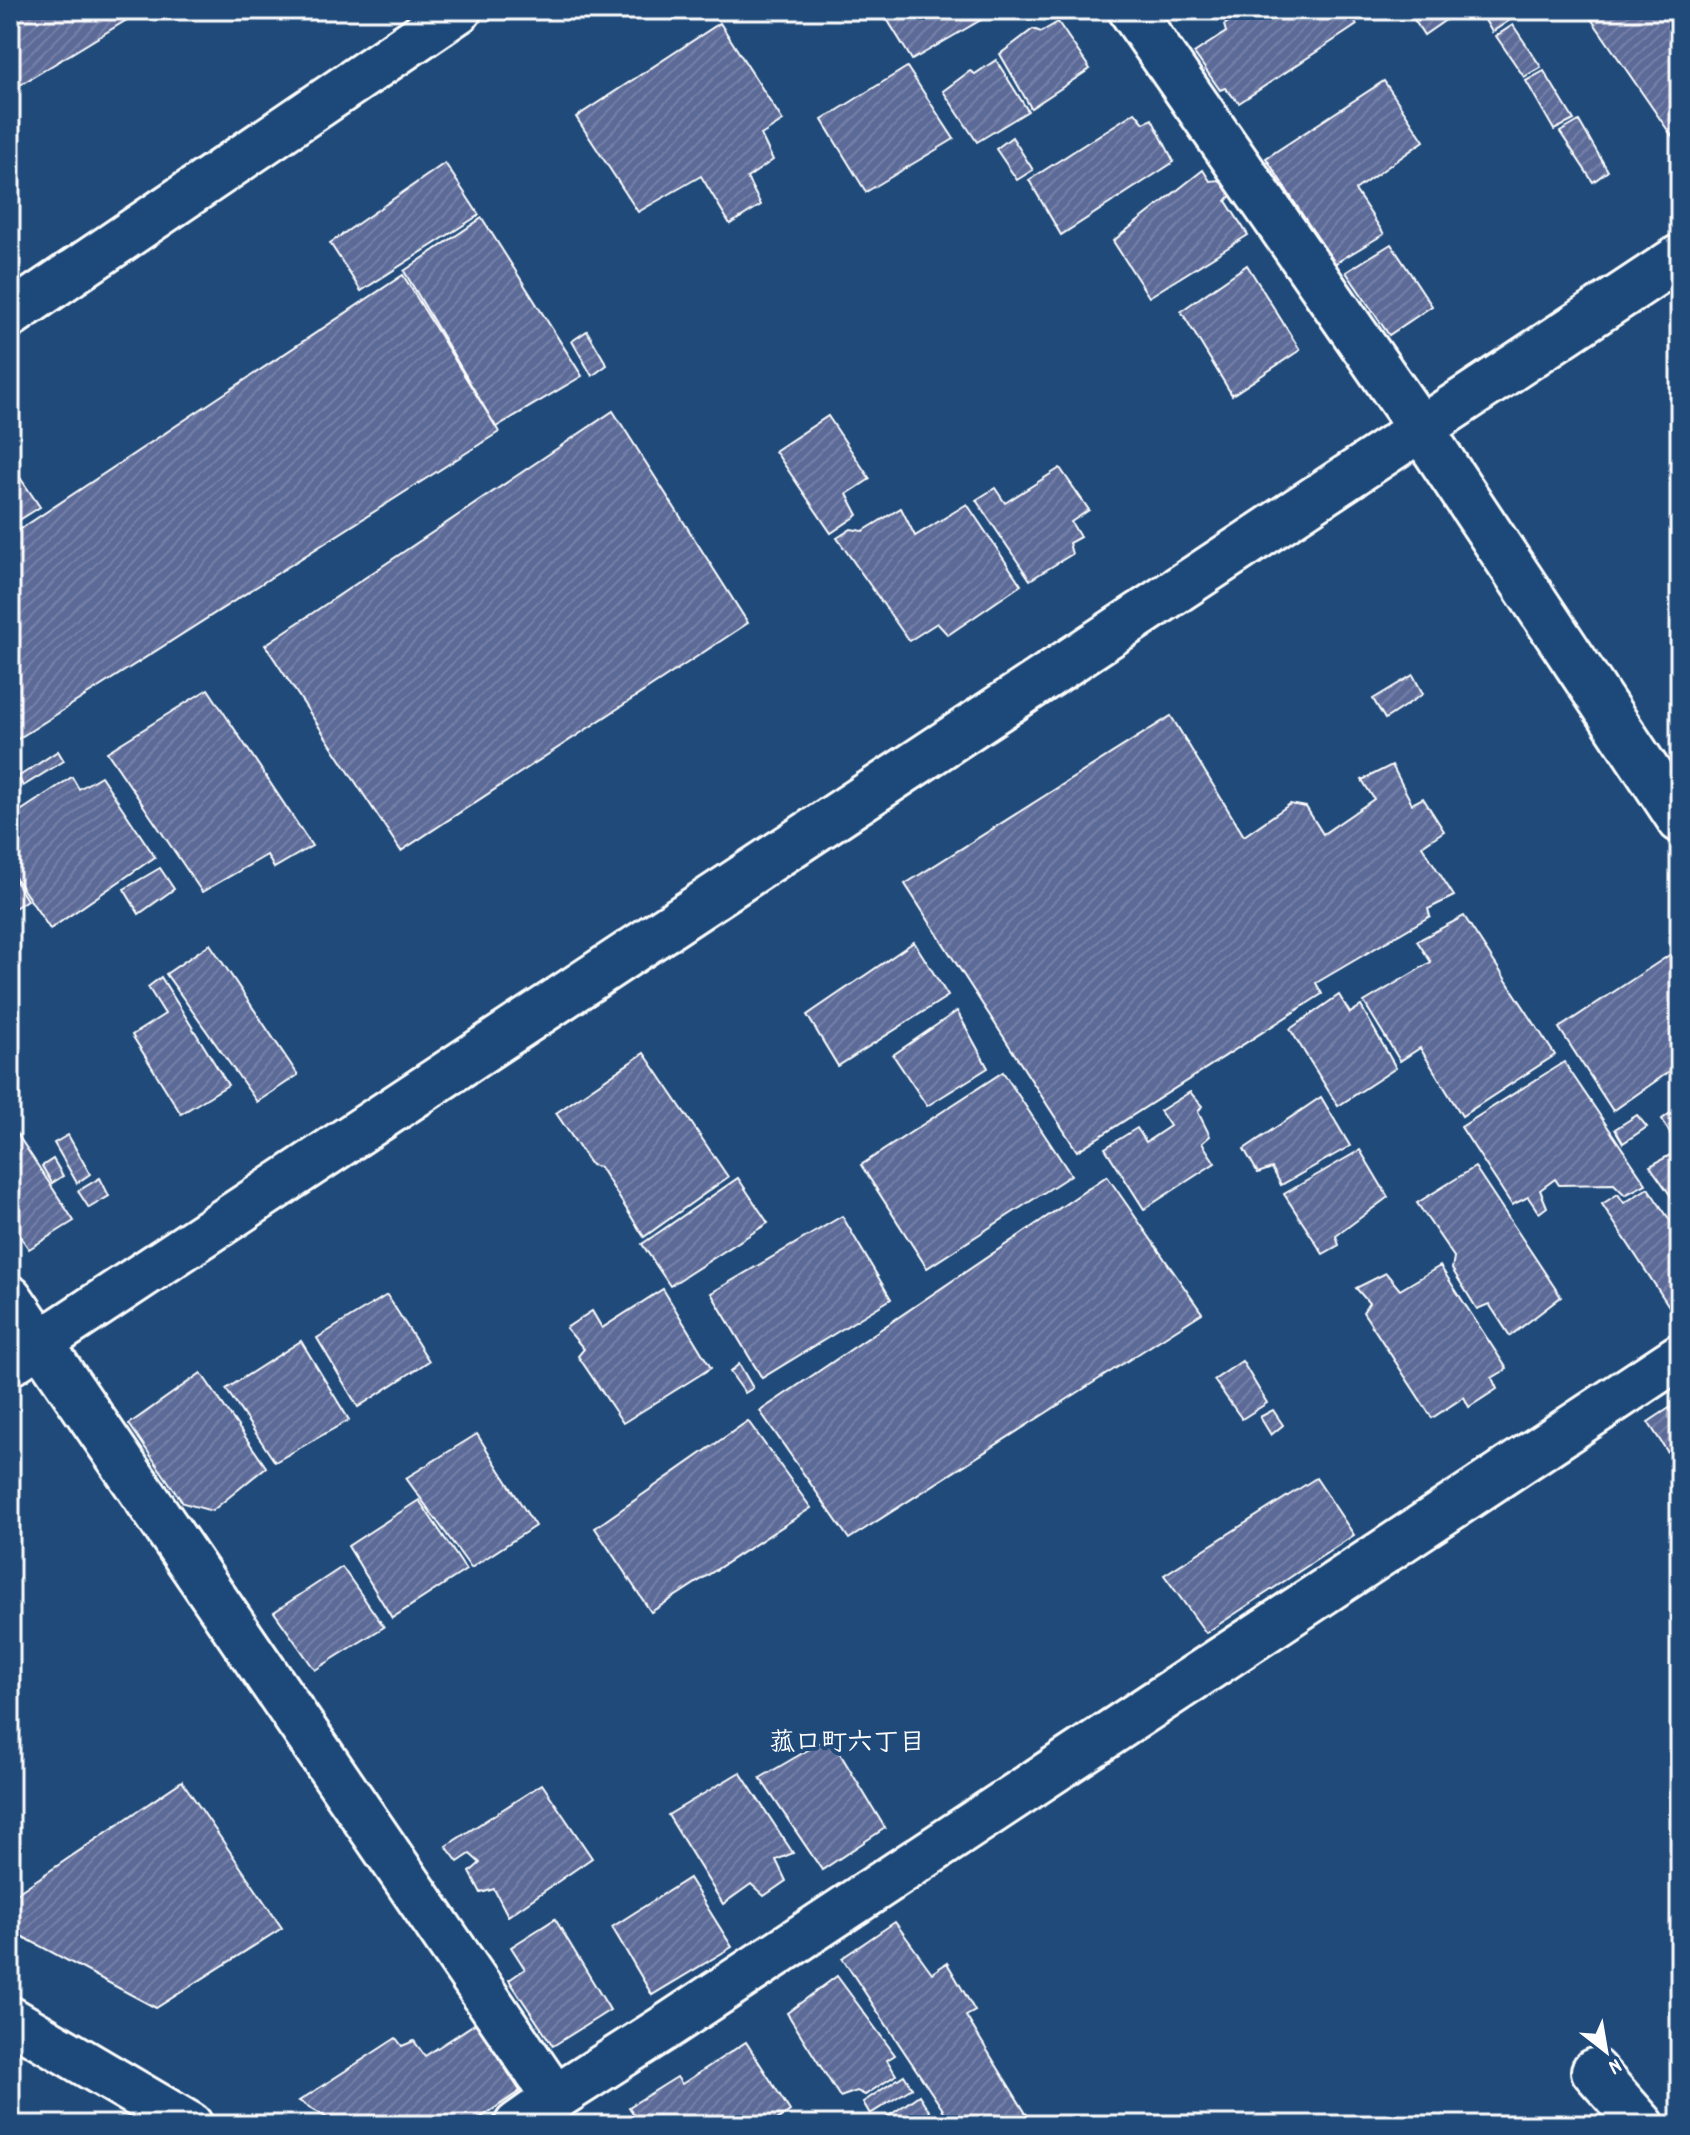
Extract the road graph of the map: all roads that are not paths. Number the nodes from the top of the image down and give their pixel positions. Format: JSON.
{"nodes":[{"id":1,"x":459,"y":10,"type":"edge"},
{"id":2,"x":1131,"y":10,"type":"edge"},
{"id":3,"x":1680,"y":257,"type":"edge"},
{"id":4,"x":10,"y":315,"type":"edge"},
{"id":5,"x":1421,"y":429,"type":"junction"},
{"id":6,"x":1680,"y":820,"type":"edge"},
{"id":7,"x":10,"y":1298,"type":"edge"},
{"id":8,"x":25,"y":1353,"type":"edge"},
{"id":9,"x":1680,"y":1356,"type":"edge"},
{"id":10,"x":10,"y":2019,"type":"edge"},
{"id":11,"x":1594,"y":2071,"type":"dead end"},
{"id":12,"x":555,"y":2098,"type":"junction"},
{"id":13,"x":190,"y":2125,"type":"edge"},
{"id":14,"x":517,"y":2125,"type":"edge"},
{"id":15,"x":1642,"y":2125,"type":"edge"}],
"edges":[{"from":1,"to":4,"type":"street"},
{"from":2,"to":5,"type":"street"},
{"from":3,"to":5,"type":"street"},
{"from":5,"to":6,"type":"street"},
{"from":5,"to":8,"type":"street"},
{"from":7,"to":8,"type":"street"},
{"from":8,"to":12,"type":"street"},
{"from":9,"to":12,"type":"street"},
{"from":10,"to":13,"type":"street"},
{"from":11,"to":15,"type":"street"},
{"from":12,"to":14,"type":"street"}]}
